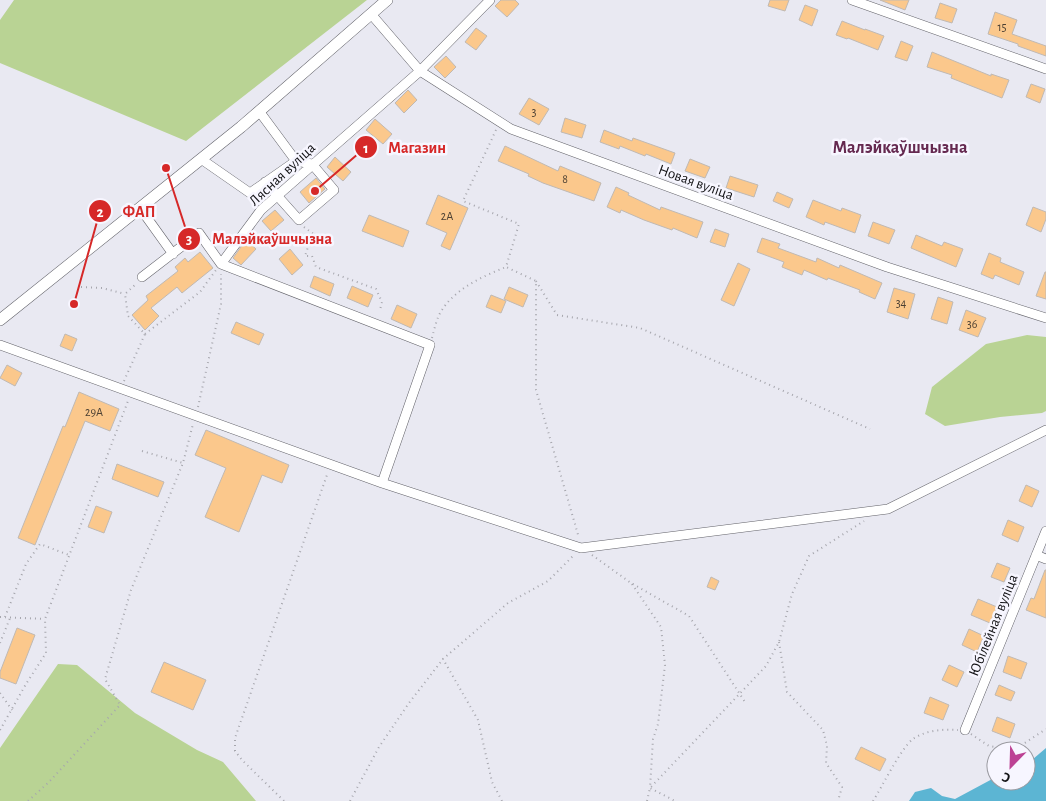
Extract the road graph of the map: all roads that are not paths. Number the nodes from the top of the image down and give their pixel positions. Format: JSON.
{"nodes":[{"id":1,"x":387,"y":0,"type":"edge"},
{"id":2,"x":490,"y":0,"type":"edge"},
{"id":3,"x":852,"y":0,"type":"edge"},
{"id":4,"x":372,"y":14,"type":"junction"},
{"id":5,"x":1046,"y":69,"type":"edge"},
{"id":6,"x":420,"y":71,"type":"junction"},
{"id":7,"x":259,"y":111,"type":"junction"},
{"id":8,"x":200,"y":159,"type":"junction"},
{"id":9,"x":296,"y":161,"type":"junction"},
{"id":10,"x":312,"y":164,"type":"junction"},
{"id":11,"x":265,"y":182,"type":"junction"},
{"id":12,"x":277,"y":196,"type":"junction"},
{"id":13,"x":140,"y":208,"type":"junction"},
{"id":14,"x":173,"y":254,"type":"junction"},
{"id":15,"x":221,"y":264,"type":"junction"},
{"id":16,"x":142,"y":277,"type":"road end"},
{"id":17,"x":1046,"y":318,"type":"edge"},
{"id":18,"x":0,"y":320,"type":"edge"},
{"id":19,"x":0,"y":345,"type":"edge"},
{"id":20,"x":1046,"y":430,"type":"edge"},
{"id":21,"x":382,"y":483,"type":"junction"},
{"id":22,"x":1046,"y":531,"type":"edge"},
{"id":23,"x":1036,"y":555,"type":"junction"},
{"id":24,"x":1046,"y":559,"type":"edge"},
{"id":25,"x":965,"y":730,"type":"road end"}],
"edges":[{"from":1,"to":4,"type":"main road"},
{"from":2,"to":6,"type":"street","name":"Лясная вуліца"},
{"from":3,"to":5,"type":"street"},
{"from":4,"to":6,"type":"street","name":"Новая вуліца"},
{"from":4,"to":7,"type":"main road"},
{"from":6,"to":10,"type":"street","name":"Лясная вуліца"},
{"from":6,"to":17,"type":"street","name":"Новая вуліца"},
{"from":7,"to":8,"type":"main road"},
{"from":7,"to":9,"type":"street"},
{"from":8,"to":11,"type":"street"},
{"from":8,"to":13,"type":"main road"},
{"from":9,"to":10,"type":"street"},
{"from":9,"to":11,"type":"street"},
{"from":10,"to":12,"type":"street","name":"Лясная вуліца"},
{"from":10,"to":12,"type":"street"},
{"from":11,"to":12,"type":"street"},
{"from":12,"to":15,"type":"street","name":"Лясная вуліца"},
{"from":13,"to":14,"type":"street"},
{"from":13,"to":18,"type":"main road"},
{"from":14,"to":15,"type":"street"},
{"from":14,"to":16,"type":"street"},
{"from":15,"to":21,"type":"street"},
{"from":19,"to":21,"type":"street"},
{"from":20,"to":21,"type":"street"},
{"from":22,"to":23,"type":"street","name":"Юбілейная вуліца"},
{"from":23,"to":24,"type":"street"},
{"from":23,"to":25,"type":"street","name":"Юбілейная вуліца"}]}
